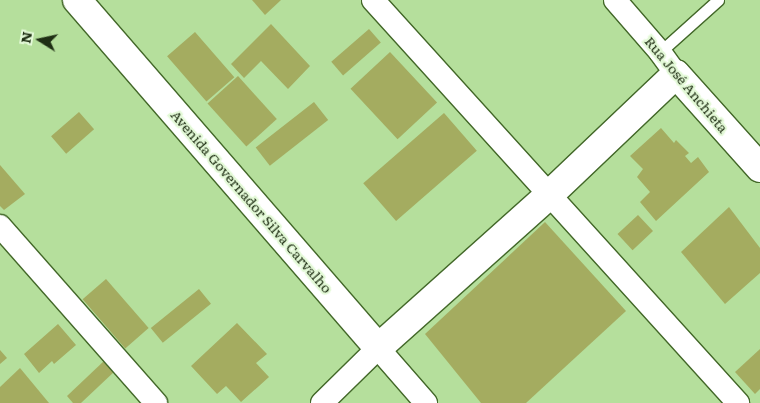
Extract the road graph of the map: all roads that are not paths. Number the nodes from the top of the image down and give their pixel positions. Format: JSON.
{"nodes":[{"id":1,"x":77,"y":0,"type":"edge"},
{"id":2,"x":373,"y":0,"type":"edge"},
{"id":3,"x":615,"y":0,"type":"edge"},
{"id":4,"x":718,"y":0,"type":"edge"},
{"id":5,"x":660,"y":52,"type":"junction"},
{"id":6,"x":676,"y":74,"type":"junction"},
{"id":7,"x":760,"y":168,"type":"edge"},
{"id":8,"x":549,"y":195,"type":"junction"},
{"id":9,"x":0,"y":226,"type":"edge"},
{"id":10,"x":378,"y":348,"type":"junction"},
{"id":11,"x":156,"y":403,"type":"edge"},
{"id":12,"x":322,"y":403,"type":"edge"},
{"id":13,"x":426,"y":403,"type":"edge"},
{"id":14,"x":738,"y":403,"type":"edge"}],
"edges":[{"from":1,"to":10,"type":"street","name":"Avenida Governador Silva Carvalho"},
{"from":2,"to":8,"type":"street"},
{"from":3,"to":5,"type":"street","name":"Rua José Anchieta"},
{"from":4,"to":5,"type":"lane"},
{"from":5,"to":6,"type":"street","name":"Rua José Anchieta"},
{"from":6,"to":7,"type":"street","name":"Rua José Anchieta"},
{"from":6,"to":8,"type":"street"},
{"from":8,"to":10,"type":"street"},
{"from":8,"to":14,"type":"street"},
{"from":9,"to":11,"type":"street"},
{"from":10,"to":12,"type":"street"},
{"from":10,"to":13,"type":"street","name":"Avenida Governador Silva Carvalho"}]}
